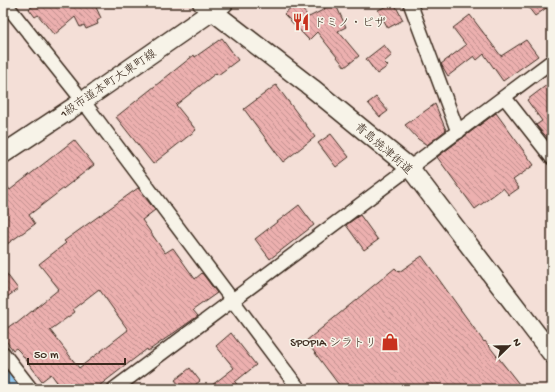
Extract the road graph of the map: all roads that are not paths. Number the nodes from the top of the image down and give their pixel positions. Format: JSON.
{"nodes":[{"id":1,"x":5,"y":3,"type":"edge"},
{"id":2,"x":410,"y":3,"type":"edge"},
{"id":3,"x":213,"y":6,"type":"edge"},
{"id":4,"x":552,"y":61,"type":"edge"},
{"id":5,"x":505,"y":98,"type":"junction"},
{"id":6,"x":83,"y":102,"type":"junction"},
{"id":7,"x":458,"y":132,"type":"junction"},
{"id":8,"x":3,"y":154,"type":"edge"},
{"id":9,"x":552,"y":158,"type":"edge"},
{"id":10,"x":410,"y":168,"type":"junction"},
{"id":11,"x":233,"y":301,"type":"junction"},
{"id":12,"x":3,"y":353,"type":"edge"},
{"id":13,"x":552,"y":354,"type":"edge"},
{"id":14,"x":31,"y":389,"type":"edge"},
{"id":15,"x":114,"y":389,"type":"edge"},
{"id":16,"x":299,"y":389,"type":"edge"}],
"edges":[{"from":1,"to":6,"type":"street"},
{"from":2,"to":7,"type":"street"},
{"from":3,"to":6,"type":"main road","name":"1級市道本町大東町線"},
{"from":3,"to":10,"type":"main road","name":"青島焼津街道"},
{"from":4,"to":5,"type":"street"},
{"from":5,"to":7,"type":"street"},
{"from":5,"to":9,"type":"street"},
{"from":6,"to":8,"type":"main road","name":"1級市道本町大東町線"},
{"from":6,"to":11,"type":"street"},
{"from":7,"to":10,"type":"street"},
{"from":10,"to":11,"type":"street"},
{"from":10,"to":13,"type":"main road","name":"青島焼津街道"},
{"from":11,"to":15,"type":"street"},
{"from":11,"to":16,"type":"street"},
{"from":12,"to":14,"type":"street"}]}
